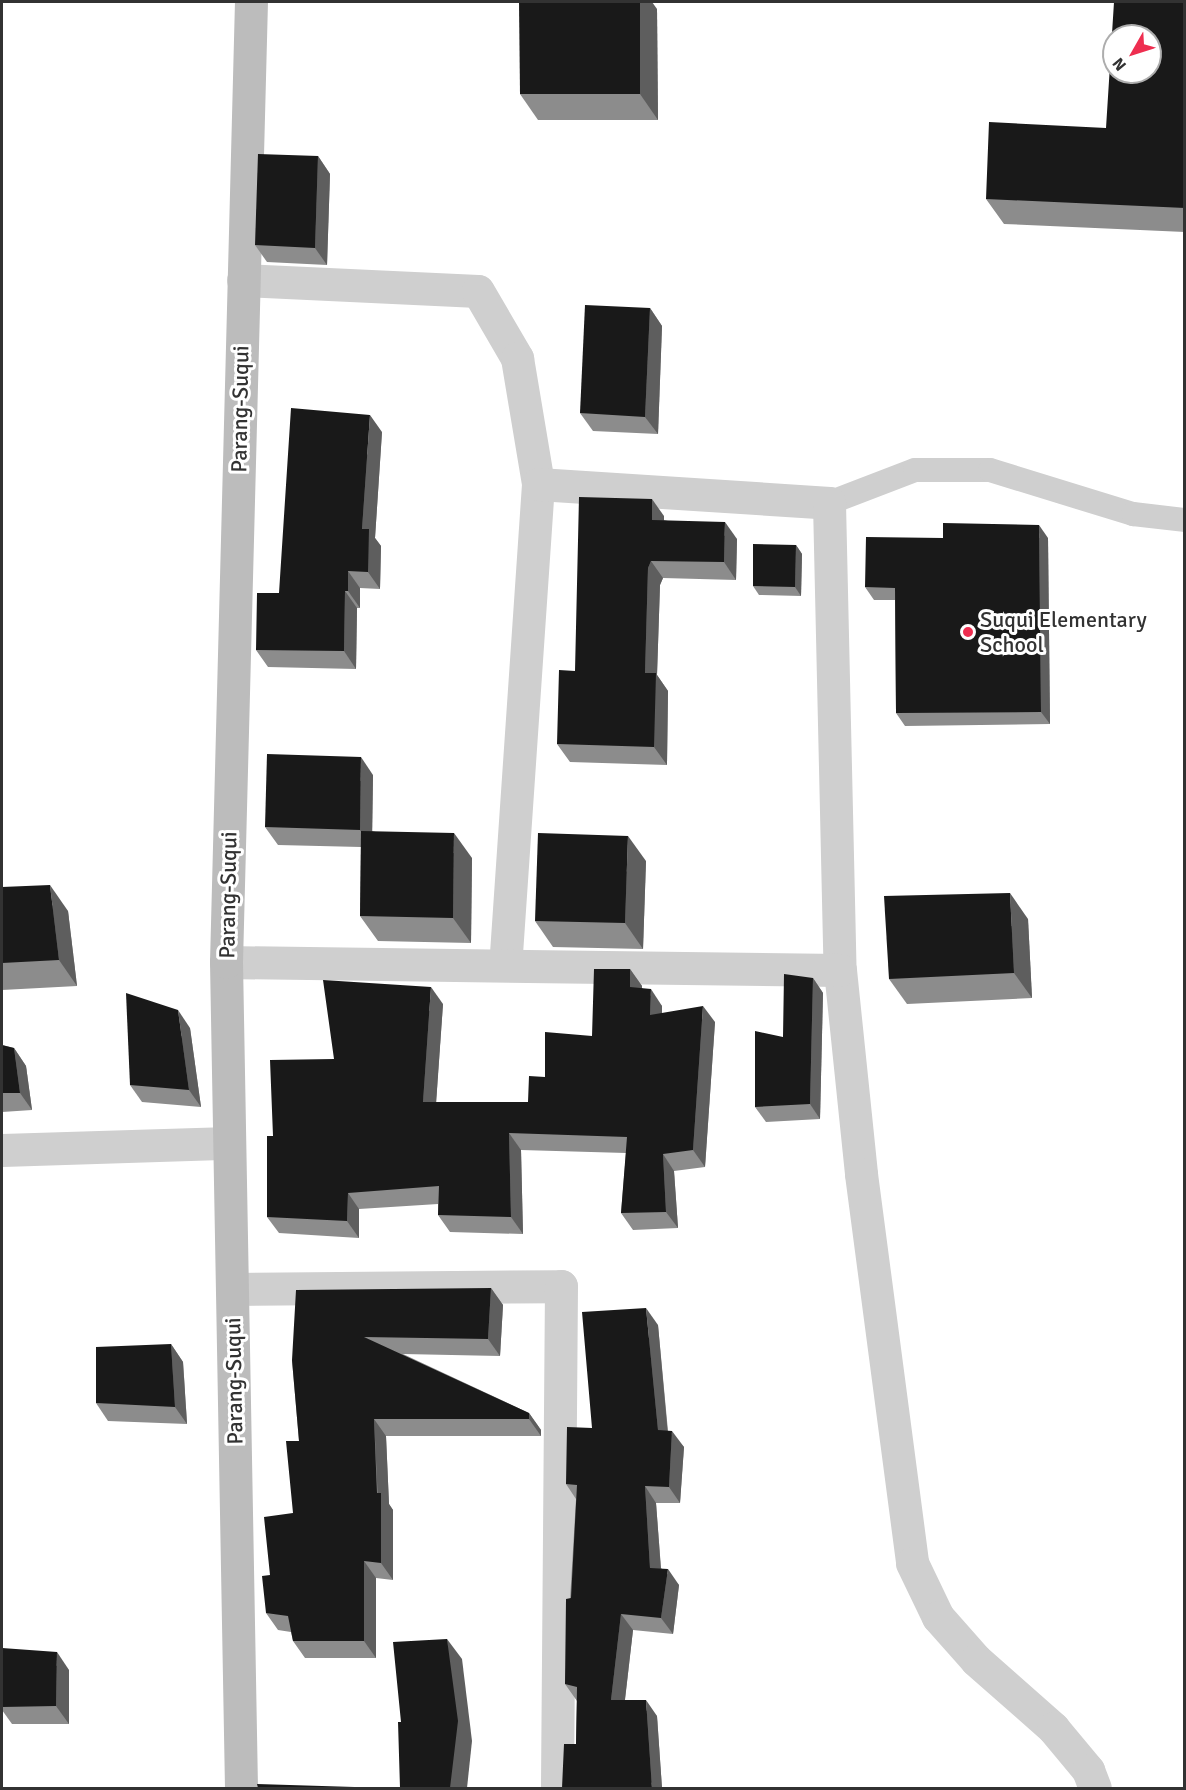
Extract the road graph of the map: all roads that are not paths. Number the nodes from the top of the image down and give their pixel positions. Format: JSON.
{"nodes":[{"id":1,"x":251,"y":2,"type":"edge"},
{"id":2,"x":243,"y":280,"type":"junction"},
{"id":3,"x":538,"y":484,"type":"junction"},
{"id":4,"x":830,"y":503,"type":"junction"},
{"id":5,"x":1185,"y":520,"type":"edge"},
{"id":6,"x":226,"y":963,"type":"junction"},
{"id":7,"x":505,"y":964,"type":"junction"},
{"id":8,"x":840,"y":970,"type":"junction"},
{"id":9,"x":230,"y":1143,"type":"junction"},
{"id":10,"x":2,"y":1150,"type":"edge"},
{"id":11,"x":232,"y":1289,"type":"junction"},
{"id":12,"x":241,"y":1788,"type":"edge"},
{"id":13,"x":557,"y":1788,"type":"edge"},
{"id":14,"x":1095,"y":1788,"type":"edge"}],
"edges":[{"from":1,"to":2,"type":"main road","name":"Parang-Suqui"},
{"from":2,"to":3,"type":"street"},
{"from":2,"to":6,"type":"main road","name":"Parang-Suqui"},
{"from":3,"to":4,"type":"street"},
{"from":3,"to":7,"type":"street"},
{"from":4,"to":5,"type":"lane"},
{"from":4,"to":8,"type":"street"},
{"from":6,"to":7,"type":"street"},
{"from":6,"to":9,"type":"main road","name":"Parang-Suqui"},
{"from":7,"to":8,"type":"street"},
{"from":8,"to":14,"type":"street"},
{"from":9,"to":10,"type":"street"},
{"from":9,"to":11,"type":"main road","name":"Parang-Suqui"},
{"from":11,"to":12,"type":"main road","name":"Parang-Suqui"},
{"from":11,"to":13,"type":"street"}]}
